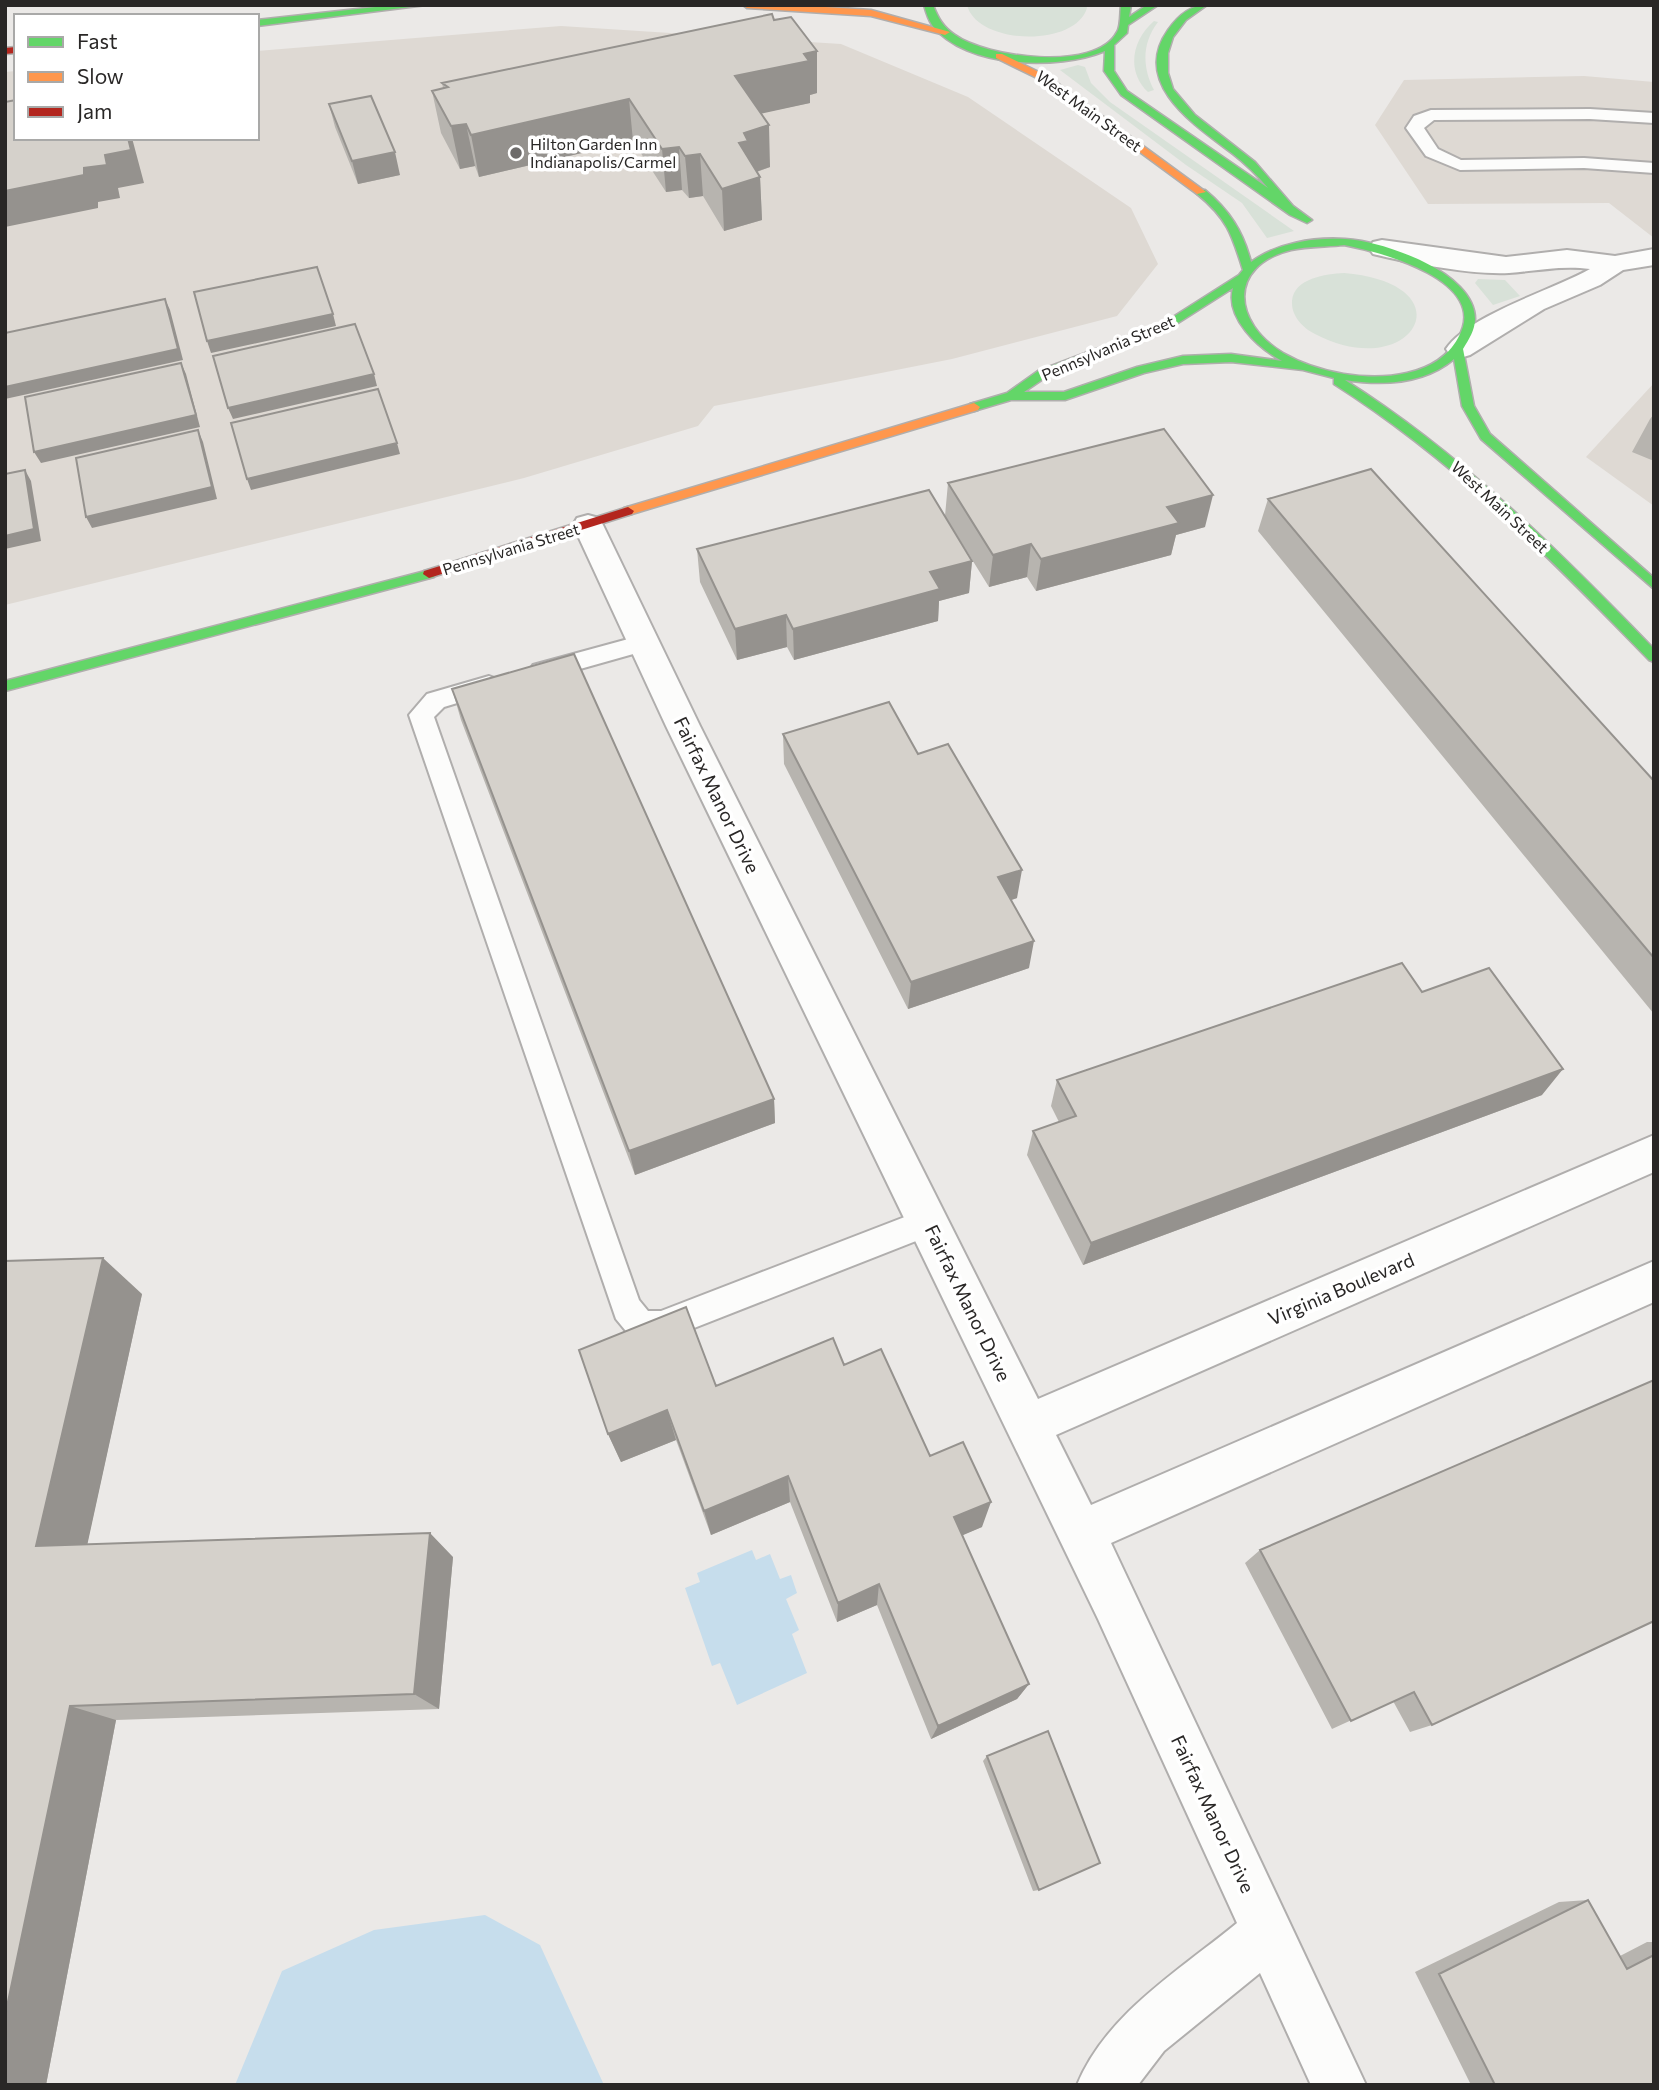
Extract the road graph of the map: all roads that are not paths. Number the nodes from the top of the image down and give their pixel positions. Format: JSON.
{"nodes":[{"id":1,"x":422,"y":5,"type":"edge"},
{"id":2,"x":747,"y":5,"type":"edge"},
{"id":3,"x":928,"y":5,"type":"edge"},
{"id":4,"x":1126,"y":5,"type":"edge"},
{"id":5,"x":1154,"y":5,"type":"edge"},
{"id":6,"x":1203,"y":5,"type":"edge"},
{"id":7,"x":259,"y":23,"type":"edge"},
{"id":8,"x":1125,"y":23,"type":"junction"},
{"id":9,"x":945,"y":32,"type":"junction"},
{"id":10,"x":1110,"y":45,"type":"junction"},
{"id":11,"x":999,"y":56,"type":"junction"},
{"id":12,"x":1654,"y":118,"type":"edge"},
{"id":13,"x":1654,"y":168,"type":"edge"},
{"id":14,"x":1294,"y":213,"type":"junction"},
{"id":15,"x":1373,"y":246,"type":"junction"},
{"id":16,"x":1654,"y":257,"type":"edge"},
{"id":17,"x":1615,"y":264,"type":"junction"},
{"id":18,"x":1245,"y":273,"type":"junction"},
{"id":19,"x":1459,"y":350,"type":"junction"},
{"id":20,"x":1301,"y":367,"type":"junction"},
{"id":21,"x":1331,"y":376,"type":"junction"},
{"id":22,"x":1011,"y":396,"type":"junction"},
{"id":23,"x":588,"y":525,"type":"junction"},
{"id":24,"x":1654,"y":585,"type":"edge"},
{"id":25,"x":643,"y":643,"type":"junction"},
{"id":26,"x":1654,"y":657,"type":"edge"},
{"id":27,"x":5,"y":686,"type":"edge"},
{"id":28,"x":1654,"y":1153,"type":"edge"},
{"id":29,"x":928,"y":1222,"type":"junction"},
{"id":30,"x":1654,"y":1281,"type":"edge"},
{"id":31,"x":1028,"y":1425,"type":"junction"},
{"id":32,"x":1079,"y":1534,"type":"junction"},
{"id":33,"x":1268,"y":1932,"type":"junction"},
{"id":34,"x":1104,"y":2085,"type":"edge"},
{"id":35,"x":1339,"y":2085,"type":"edge"}],
"edges":[{"from":1,"to":7,"type":"main road"},
{"from":2,"to":9,"type":"main road","name":"West Main Street"},
{"from":3,"to":9,"type":"main road"},
{"from":4,"to":8,"type":"main road"},
{"from":5,"to":8,"type":"main road"},
{"from":6,"to":14,"type":"main road"},
{"from":8,"to":10,"type":"main road"},
{"from":9,"to":11,"type":"main road","name":"West Main Street"},
{"from":10,"to":11,"type":"main road"},
{"from":10,"to":14,"type":"main road","name":"West Main Street"},
{"from":11,"to":18,"type":"main road","name":"West Main Street"},
{"from":12,"to":13,"type":"lane"},
{"from":14,"to":15,"type":"main road","name":"West Main Street"},
{"from":15,"to":17,"type":"street"},
{"from":15,"to":18,"type":"main road"},
{"from":15,"to":19,"type":"main road"},
{"from":16,"to":17,"type":"street"},
{"from":17,"to":19,"type":"street"},
{"from":18,"to":20,"type":"main road"},
{"from":18,"to":22,"type":"main road","name":"Pennsylvania Street"},
{"from":19,"to":21,"type":"main road"},
{"from":19,"to":24,"type":"main road"},
{"from":20,"to":21,"type":"main road"},
{"from":20,"to":22,"type":"main road","name":"Pennsylvania Street"},
{"from":21,"to":26,"type":"main road","name":"West Main Street"},
{"from":22,"to":23,"type":"main road","name":"Pennsylvania Street"},
{"from":23,"to":25,"type":"street","name":"Fairfax Manor Drive"},
{"from":23,"to":27,"type":"main road","name":"Pennsylvania Street"},
{"from":25,"to":29,"type":"street","name":"Fairfax Manor Drive"},
{"from":25,"to":29,"type":"lane"},
{"from":28,"to":31,"type":"street","name":"Virginia Boulevard"},
{"from":29,"to":31,"type":"street","name":"Fairfax Manor Drive"},
{"from":30,"to":32,"type":"street"},
{"from":31,"to":32,"type":"street","name":"Fairfax Manor Drive"},
{"from":32,"to":33,"type":"street","name":"Fairfax Manor Drive"},
{"from":33,"to":34,"type":"street"},
{"from":33,"to":35,"type":"street","name":"Fairfax Manor Drive"}]}
